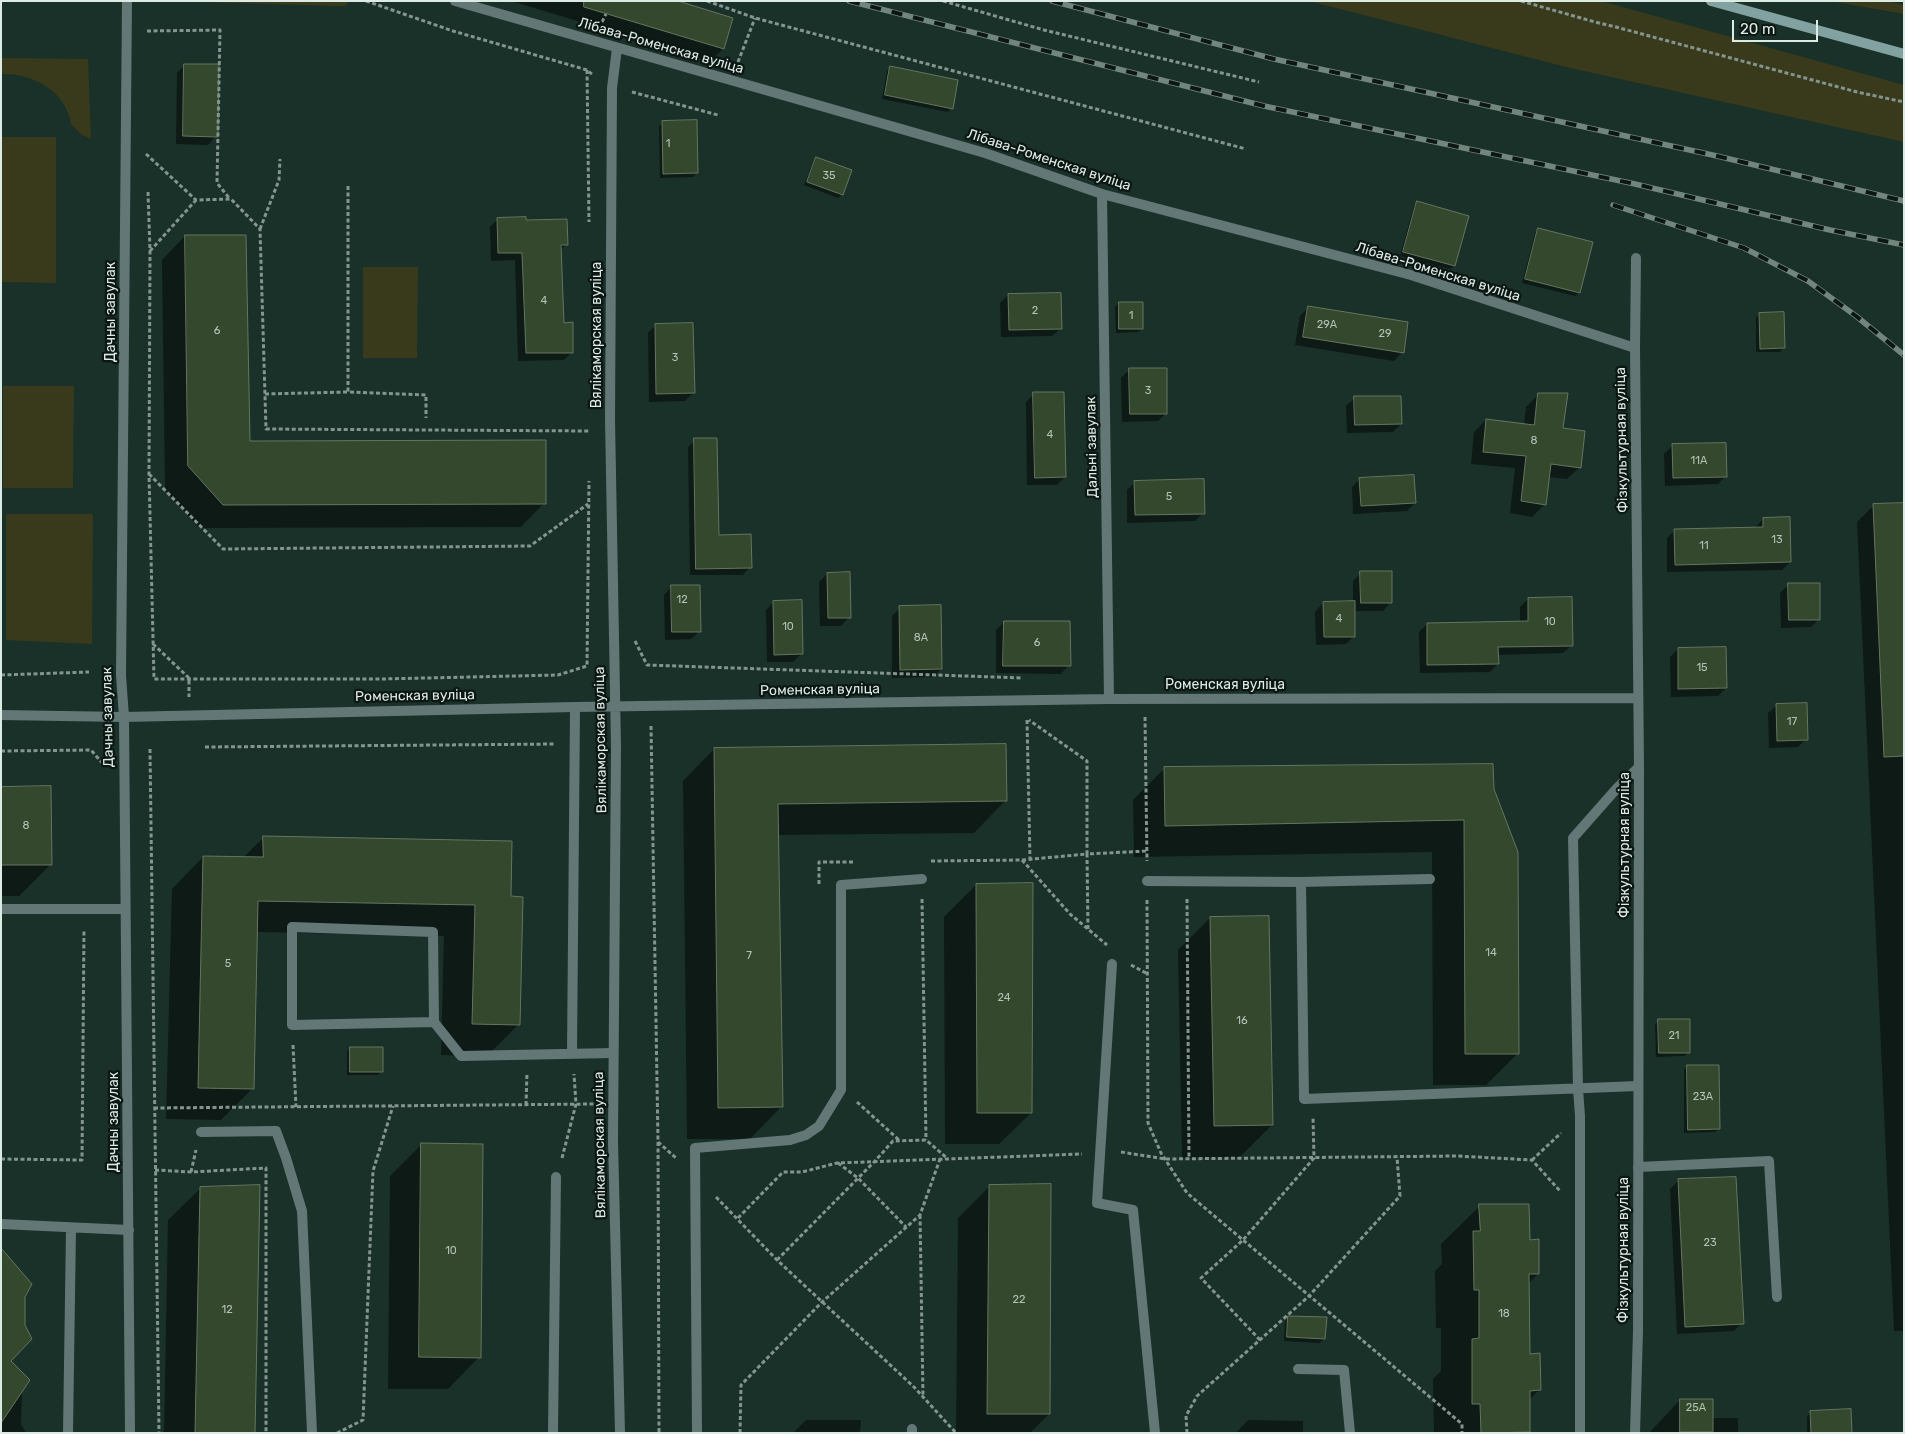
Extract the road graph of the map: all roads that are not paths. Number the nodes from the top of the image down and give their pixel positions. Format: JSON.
{"nodes":[{"id":1,"x":127,"y":1,"type":"edge"},
{"id":2,"x":455,"y":1,"type":"edge"},
{"id":3,"x":1712,"y":1,"type":"edge"},
{"id":4,"x":617,"y":48,"type":"junction"},
{"id":5,"x":1904,"y":54,"type":"edge"},
{"id":6,"x":1102,"y":194,"type":"junction"},
{"id":7,"x":1636,"y":258,"type":"dead end"},
{"id":8,"x":1635,"y":348,"type":"junction"},
{"id":9,"x":1638,"y":698,"type":"junction"},
{"id":10,"x":1109,"y":700,"type":"junction"},
{"id":11,"x":575,"y":707,"type":"junction"},
{"id":12,"x":615,"y":707,"type":"junction"},
{"id":13,"x":1,"y":715,"type":"edge"},
{"id":14,"x":124,"y":717,"type":"junction"},
{"id":15,"x":1639,"y":767,"type":"junction"},
{"id":16,"x":922,"y":879,"type":"road end"},
{"id":17,"x":1430,"y":879,"type":"dead end"},
{"id":18,"x":1147,"y":881,"type":"road end"},
{"id":19,"x":1301,"y":882,"type":"junction"},
{"id":20,"x":1,"y":909,"type":"edge"},
{"id":21,"x":125,"y":909,"type":"junction"},
{"id":22,"x":1112,"y":964,"type":"dead end"},
{"id":23,"x":434,"y":1022,"type":"junction"},
{"id":24,"x":613,"y":1053,"type":"junction"},
{"id":25,"x":572,"y":1054,"type":"junction"},
{"id":26,"x":1638,"y":1086,"type":"junction"},
{"id":27,"x":1578,"y":1089,"type":"junction"},
{"id":28,"x":200,"y":1132,"type":"dead end"},
{"id":29,"x":1638,"y":1167,"type":"junction"},
{"id":30,"x":556,"y":1177,"type":"road end"},
{"id":31,"x":1,"y":1224,"type":"edge"},
{"id":32,"x":71,"y":1228,"type":"junction"},
{"id":33,"x":129,"y":1230,"type":"junction"},
{"id":34,"x":1777,"y":1298,"type":"dead end"},
{"id":35,"x":1298,"y":1369,"type":"dead end"},
{"id":36,"x":68,"y":1433,"type":"edge"},
{"id":37,"x":130,"y":1433,"type":"edge"},
{"id":38,"x":312,"y":1433,"type":"edge"},
{"id":39,"x":553,"y":1433,"type":"edge"},
{"id":40,"x":620,"y":1433,"type":"edge"},
{"id":41,"x":697,"y":1433,"type":"edge"},
{"id":42,"x":1155,"y":1433,"type":"edge"},
{"id":43,"x":1350,"y":1433,"type":"edge"},
{"id":44,"x":1580,"y":1433,"type":"edge"},
{"id":45,"x":1635,"y":1433,"type":"edge"}],
"edges":[{"from":1,"to":14,"type":"street","name":"Дачны завулак"},
{"from":2,"to":4,"type":"street","name":"Лібава-Роменская вуліца"},
{"from":3,"to":5,"type":"main road"},
{"from":4,"to":6,"type":"street","name":"Лібава-Роменская вуліца"},
{"from":4,"to":12,"type":"street","name":"Вялікаморская вуліца"},
{"from":6,"to":8,"type":"street","name":"Лібава-Роменская вуліца"},
{"from":6,"to":10,"type":"street","name":"Дальні завулак"},
{"from":7,"to":8,"type":"street","name":"Фізкультурная вуліца"},
{"from":8,"to":9,"type":"street","name":"Фізкультурная вуліца"},
{"from":9,"to":10,"type":"street","name":"Роменская вуліца"},
{"from":9,"to":15,"type":"street","name":"Фізкультурная вуліца"},
{"from":10,"to":12,"type":"street","name":"Роменская вуліца"},
{"from":11,"to":12,"type":"street","name":"Роменская вуліца"},
{"from":11,"to":14,"type":"street","name":"Роменская вуліца"},
{"from":11,"to":25,"type":"street"},
{"from":12,"to":24,"type":"street","name":"Вялікаморская вуліца"},
{"from":13,"to":14,"type":"street","name":"Роменская вуліца"},
{"from":14,"to":21,"type":"street","name":"Дачны завулак"},
{"from":15,"to":26,"type":"street","name":"Фізкультурная вуліца"},
{"from":15,"to":27,"type":"street"},
{"from":16,"to":41,"type":"street"},
{"from":17,"to":19,"type":"street"},
{"from":18,"to":19,"type":"street"},
{"from":19,"to":27,"type":"street"},
{"from":20,"to":21,"type":"street"},
{"from":21,"to":33,"type":"street","name":"Дачны завулак"},
{"from":22,"to":42,"type":"street"},
{"from":23,"to":23,"type":"street"},
{"from":23,"to":25,"type":"street"},
{"from":24,"to":25,"type":"street"},
{"from":24,"to":40,"type":"street","name":"Вялікаморская вуліца"},
{"from":26,"to":27,"type":"street"},
{"from":26,"to":29,"type":"street","name":"Фізкультурная вуліца"},
{"from":27,"to":44,"type":"street"},
{"from":28,"to":38,"type":"street"},
{"from":29,"to":34,"type":"street"},
{"from":29,"to":45,"type":"street","name":"Фізкультурная вуліца"},
{"from":30,"to":39,"type":"street"},
{"from":31,"to":32,"type":"street"},
{"from":32,"to":33,"type":"street"},
{"from":32,"to":36,"type":"street"},
{"from":33,"to":37,"type":"street","name":"Дачны завулак"},
{"from":35,"to":43,"type":"street"}]}
